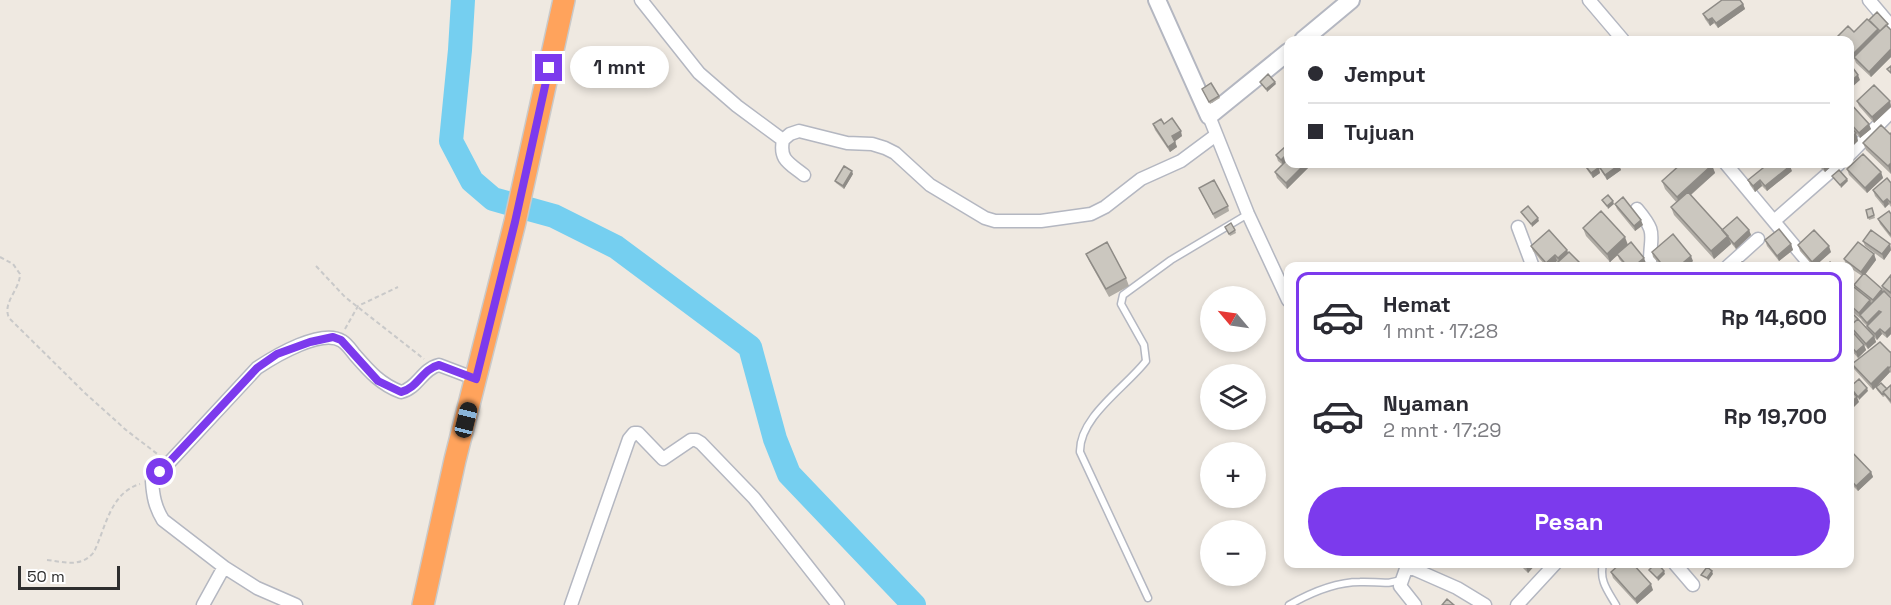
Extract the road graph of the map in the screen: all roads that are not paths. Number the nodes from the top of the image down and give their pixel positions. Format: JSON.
{"nodes":[{"id":1,"x":564,"y":0,"type":"edge"},
{"id":2,"x":641,"y":0,"type":"edge"},
{"id":3,"x":1157,"y":0,"type":"edge"},
{"id":4,"x":1352,"y":0,"type":"edge"},
{"id":5,"x":1589,"y":0,"type":"edge"},
{"id":6,"x":1869,"y":0,"type":"edge"},
{"id":7,"x":1891,"y":26,"type":"edge"},
{"id":8,"x":1308,"y":36,"type":"edge"},
{"id":9,"x":1620,"y":36,"type":"edge"},
{"id":10,"x":1284,"y":55,"type":"edge"},
{"id":11,"x":1891,"y":112,"type":"edge"},
{"id":12,"x":1209,"y":116,"type":"junction"},
{"id":13,"x":1216,"y":135,"type":"junction"},
{"id":14,"x":783,"y":140,"type":"junction"},
{"id":15,"x":1854,"y":150,"type":"edge"},
{"id":16,"x":1731,"y":168,"type":"edge"},
{"id":17,"x":1834,"y":168,"type":"edge"},
{"id":18,"x":804,"y":175,"type":"dead end"},
{"id":19,"x":1636,"y":209,"type":"edge"},
{"id":20,"x":1248,"y":214,"type":"junction"},
{"id":21,"x":1774,"y":221,"type":"junction"},
{"id":22,"x":1518,"y":227,"type":"dead end"},
{"id":23,"x":1758,"y":239,"type":"dead end"},
{"id":24,"x":1531,"y":262,"type":"edge"},
{"id":25,"x":1650,"y":262,"type":"edge"},
{"id":26,"x":1733,"y":262,"type":"edge"},
{"id":27,"x":1808,"y":262,"type":"edge"},
{"id":28,"x":1284,"y":291,"type":"edge"},
{"id":29,"x":476,"y":379,"type":"junction"},
{"id":30,"x":224,"y":567,"type":"junction"},
{"id":31,"x":1551,"y":568,"type":"edge"},
{"id":32,"x":1602,"y":568,"type":"edge"},
{"id":33,"x":1678,"y":568,"type":"edge"},
{"id":34,"x":1405,"y":570,"type":"edge"},
{"id":35,"x":1693,"y":585,"type":"dead end"},
{"id":36,"x":1148,"y":598,"type":"dead end"},
{"id":37,"x":203,"y":605,"type":"edge"},
{"id":38,"x":296,"y":605,"type":"edge"},
{"id":39,"x":423,"y":605,"type":"edge"},
{"id":40,"x":571,"y":605,"type":"edge"},
{"id":41,"x":838,"y":605,"type":"edge"},
{"id":42,"x":1289,"y":605,"type":"edge"},
{"id":43,"x":1415,"y":605,"type":"edge"},
{"id":44,"x":1485,"y":605,"type":"edge"},
{"id":45,"x":1517,"y":605,"type":"edge"},
{"id":46,"x":1616,"y":605,"type":"edge"}],
"edges":[{"from":1,"to":29,"type":"highway"},
{"from":2,"to":14,"type":"street"},
{"from":3,"to":12,"type":"street"},
{"from":4,"to":8,"type":"street"},
{"from":5,"to":9,"type":"street"},
{"from":6,"to":7,"type":"street"},
{"from":10,"to":12,"type":"street"},
{"from":11,"to":15,"type":"street"},
{"from":12,"to":13,"type":"street"},
{"from":13,"to":14,"type":"street"},
{"from":13,"to":20,"type":"street"},
{"from":14,"to":18,"type":"street"},
{"from":16,"to":21,"type":"street"},
{"from":17,"to":21,"type":"street"},
{"from":19,"to":25,"type":"street"},
{"from":20,"to":28,"type":"street"},
{"from":20,"to":36,"type":"lane"},
{"from":21,"to":27,"type":"street"},
{"from":22,"to":24,"type":"street"},
{"from":23,"to":26,"type":"street"},
{"from":29,"to":30,"type":"street"},
{"from":29,"to":39,"type":"highway"},
{"from":30,"to":37,"type":"street"},
{"from":30,"to":38,"type":"street"},
{"from":31,"to":45,"type":"street"},
{"from":32,"to":46,"type":"lane"},
{"from":33,"to":35,"type":"street"},
{"from":34,"to":42,"type":"lane"},
{"from":34,"to":43,"type":"street"},
{"from":34,"to":44,"type":"street"},
{"from":40,"to":41,"type":"street"}]}
